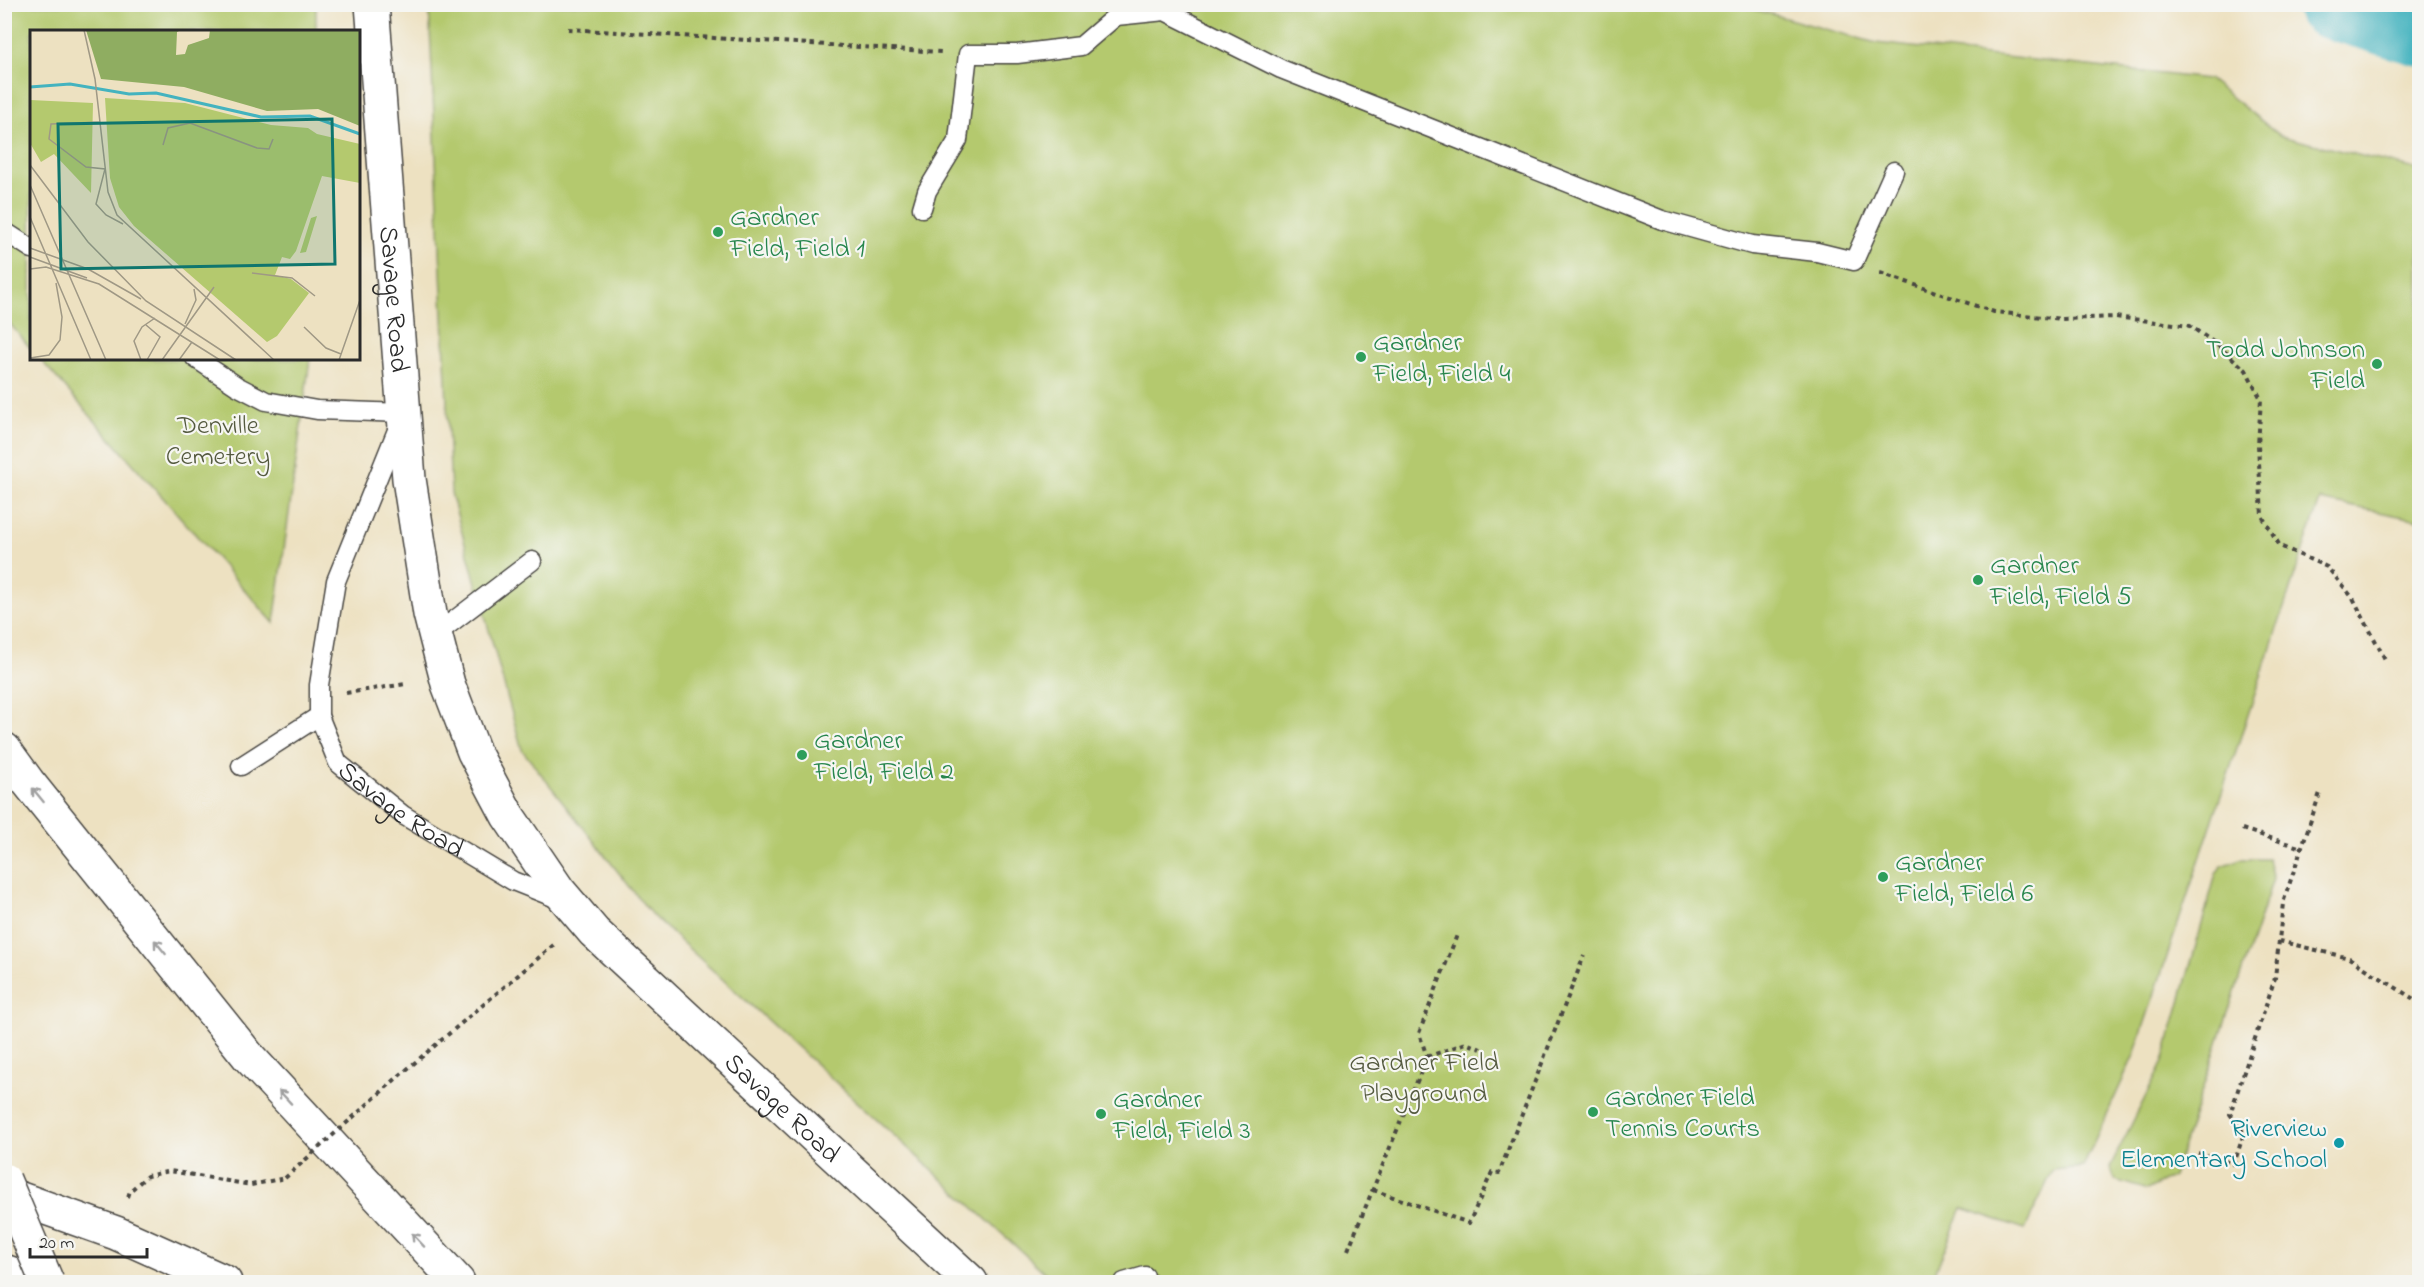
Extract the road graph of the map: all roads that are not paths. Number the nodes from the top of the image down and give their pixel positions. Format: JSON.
{"nodes":[{"id":1,"x":372,"y":4,"type":"edge"},
{"id":2,"x":1894,"y":171,"type":"dead end"},
{"id":3,"x":922,"y":208,"type":"dead end"},
{"id":4,"x":4,"y":231,"type":"edge"},
{"id":5,"x":30,"y":248,"type":"edge"},
{"id":6,"x":198,"y":360,"type":"edge"},
{"id":7,"x":404,"y":413,"type":"junction"},
{"id":8,"x":532,"y":561,"type":"dead end"},
{"id":9,"x":435,"y":635,"type":"junction"},
{"id":10,"x":319,"y":716,"type":"junction"},
{"id":11,"x":4,"y":749,"type":"edge"},
{"id":12,"x":241,"y":766,"type":"dead end"},
{"id":13,"x":570,"y":904,"type":"junction"},
{"id":14,"x":4,"y":1180,"type":"edge"},
{"id":15,"x":4,"y":1193,"type":"edge"},
{"id":16,"x":4,"y":1271,"type":"edge"},
{"id":17,"x":1145,"y":1276,"type":"dead end"},
{"id":18,"x":35,"y":1282,"type":"edge"},
{"id":19,"x":46,"y":1282,"type":"edge"},
{"id":20,"x":225,"y":1282,"type":"edge"},
{"id":21,"x":458,"y":1282,"type":"edge"},
{"id":22,"x":971,"y":1282,"type":"edge"},
{"id":23,"x":1125,"y":1282,"type":"edge"}],
"edges":[{"from":1,"to":7,"type":"main road","name":"Savage Road"},
{"from":2,"to":3,"type":"lane"},
{"from":4,"to":5,"type":"lane"},
{"from":6,"to":7,"type":"lane"},
{"from":7,"to":9,"type":"main road","name":"Savage Road"},
{"from":7,"to":10,"type":"lane","name":"Savage Road"},
{"from":8,"to":9,"type":"lane"},
{"from":9,"to":13,"type":"main road","name":"Savage Road"},
{"from":10,"to":12,"type":"lane"},
{"from":10,"to":13,"type":"lane","name":"Savage Road"},
{"from":21,"to":11,"type":"main road","one_way":true},
{"from":13,"to":22,"type":"main road","name":"Savage Road"},
{"from":14,"to":19,"type":"main road","bridge":true},
{"from":15,"to":20,"type":"main road"},
{"from":16,"to":18,"type":"main road"},
{"from":17,"to":23,"type":"lane"}]}
